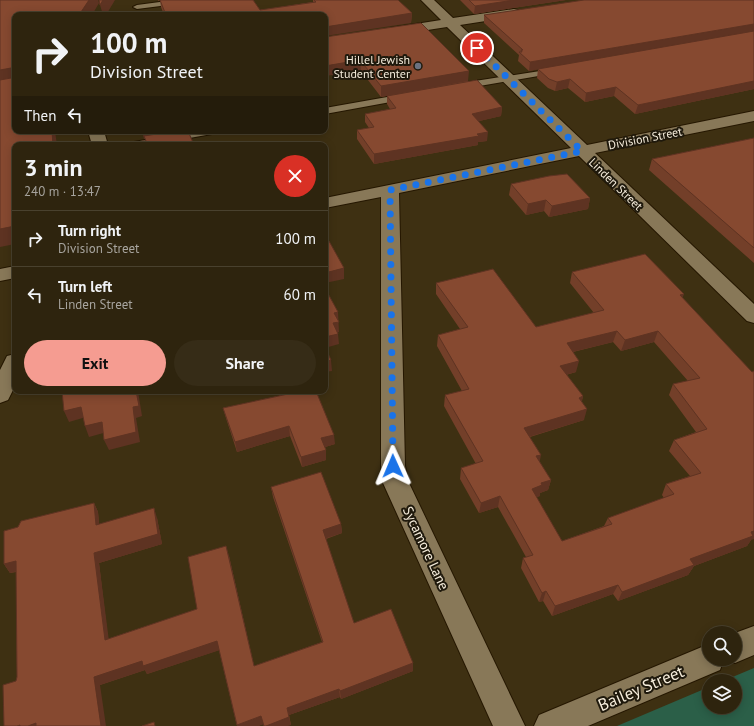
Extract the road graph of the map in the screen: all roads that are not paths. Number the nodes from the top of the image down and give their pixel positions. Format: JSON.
{"nodes":[{"id":1,"x":192,"y":0,"type":"edge"},
{"id":2,"x":427,"y":0,"type":"edge"},
{"id":3,"x":135,"y":6,"type":"edge"},
{"id":4,"x":524,"y":11,"type":"edge"},
{"id":5,"x":450,"y":22,"type":"junction"},
{"id":6,"x":381,"y":33,"type":"edge"},
{"id":7,"x":562,"y":69,"type":"edge"},
{"id":8,"x":507,"y":78,"type":"junction"},
{"id":9,"x":452,"y":88,"type":"edge"},
{"id":10,"x":413,"y":95,"type":"edge"},
{"id":11,"x":328,"y":110,"type":"edge"},
{"id":12,"x":754,"y":116,"type":"edge"},
{"id":13,"x":195,"y":134,"type":"edge"},
{"id":14,"x":151,"y":142,"type":"edge"},
{"id":15,"x":582,"y":151,"type":"junction"},
{"id":16,"x":390,"y":190,"type":"junction"},
{"id":17,"x":328,"y":202,"type":"edge"},
{"id":18,"x":12,"y":273,"type":"edge"},
{"id":19,"x":0,"y":275,"type":"edge"},
{"id":20,"x":754,"y":316,"type":"edge"},
{"id":21,"x":12,"y":368,"type":"edge"},
{"id":22,"x":0,"y":394,"type":"edge"},
{"id":23,"x":754,"y":640,"type":"edge"},
{"id":24,"x":742,"y":645,"type":"edge"},
{"id":25,"x":702,"y":662,"type":"edge"},
{"id":26,"x":509,"y":726,"type":"edge"},
{"id":27,"x":550,"y":726,"type":"edge"}],
"edges":[{"from":1,"to":3,"type":"lane"},
{"from":2,"to":5,"type":"street","name":"Linden Street"},
{"from":4,"to":5,"type":"street"},
{"from":5,"to":6,"type":"street"},
{"from":5,"to":8,"type":"street","name":"Linden Street"},
{"from":7,"to":8,"type":"lane"},
{"from":8,"to":9,"type":"lane"},
{"from":8,"to":15,"type":"street","name":"Linden Street"},
{"from":10,"to":11,"type":"lane"},
{"from":12,"to":15,"type":"street","name":"Division Street"},
{"from":13,"to":14,"type":"lane"},
{"from":15,"to":16,"type":"street","name":"Division Street"},
{"from":15,"to":20,"type":"street","name":"Linden Street"},
{"from":16,"to":17,"type":"street","name":"Division Street"},
{"from":16,"to":26,"type":"street","name":"Sycamore Lane"},
{"from":18,"to":19,"type":"street"},
{"from":21,"to":22,"type":"street"},
{"from":23,"to":24,"type":"street"},
{"from":25,"to":27,"type":"street","name":"Bailey Street"}]}
